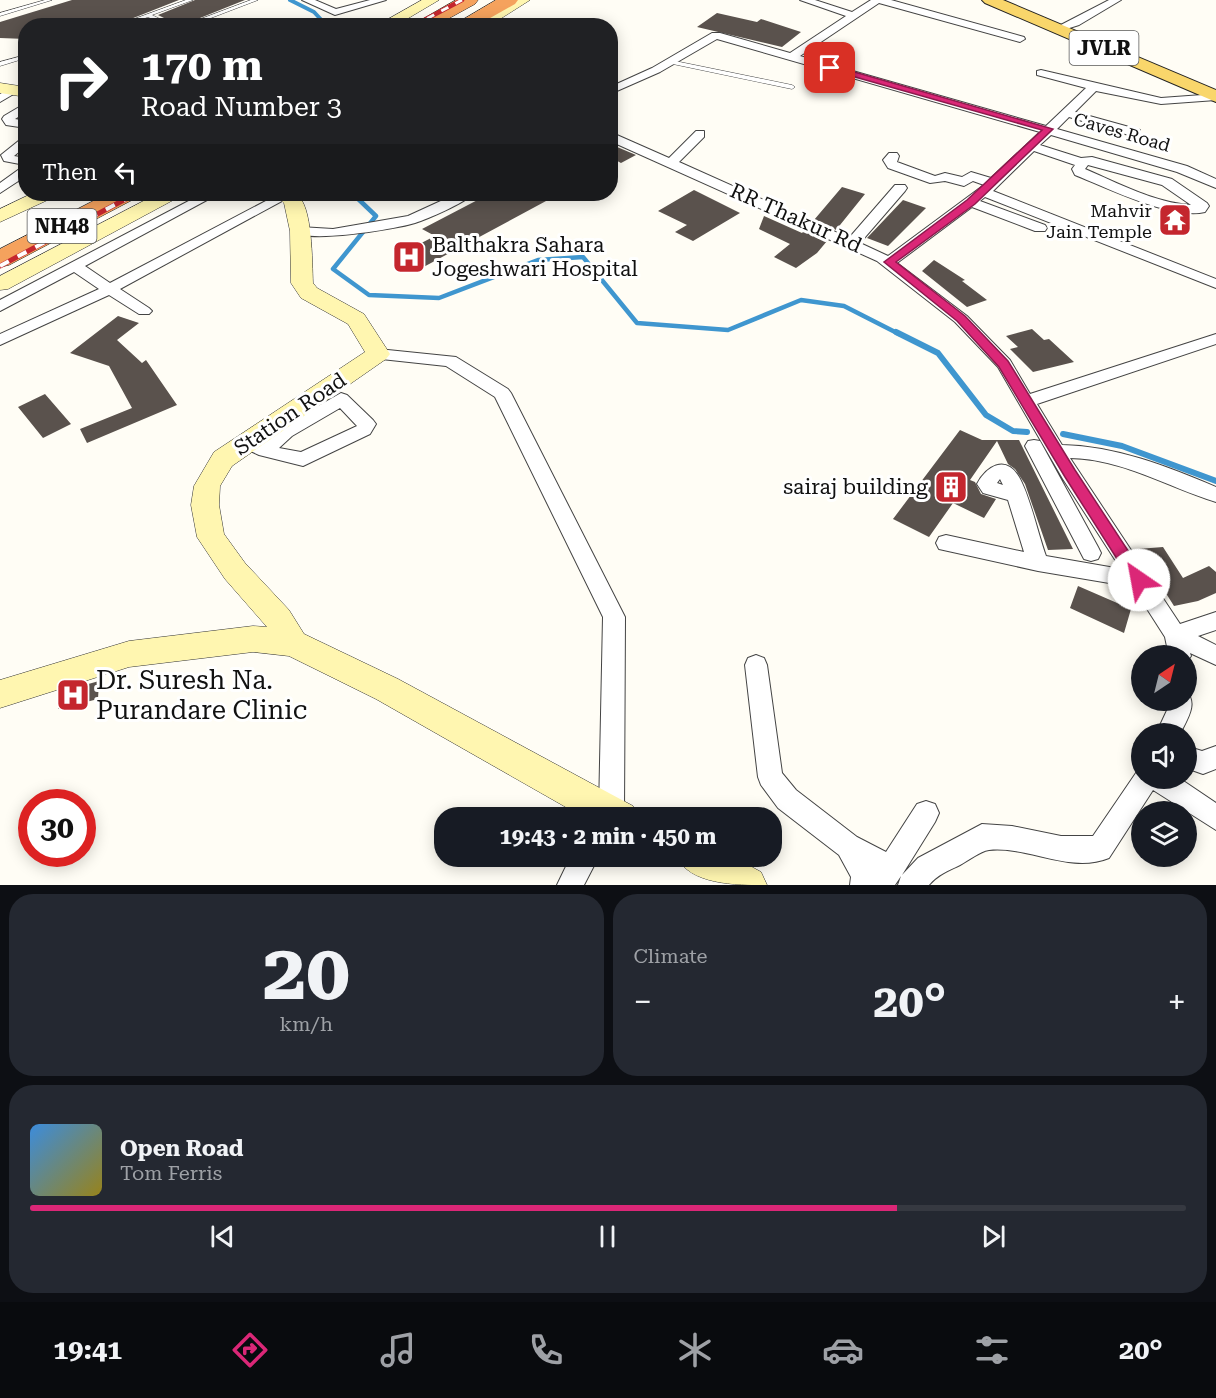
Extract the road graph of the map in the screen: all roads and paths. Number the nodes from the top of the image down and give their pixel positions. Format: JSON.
{"nodes":[{"id":1,"x":50,"y":0,"type":"edge"},
{"id":2,"x":191,"y":0,"type":"edge"},
{"id":3,"x":256,"y":0,"type":"edge"},
{"id":4,"x":307,"y":0,"type":"edge"},
{"id":5,"x":381,"y":0,"type":"edge"},
{"id":6,"x":432,"y":0,"type":"edge"},
{"id":7,"x":509,"y":0,"type":"edge"},
{"id":8,"x":523,"y":0,"type":"edge"},
{"id":9,"x":805,"y":0,"type":"edge"},
{"id":10,"x":879,"y":0,"type":"edge"},
{"id":11,"x":990,"y":0,"type":"edge"},
{"id":12,"x":1017,"y":0,"type":"edge"},
{"id":13,"x":1093,"y":0,"type":"edge"},
{"id":14,"x":469,"y":2,"type":"edge"},
{"id":15,"x":1113,"y":2,"type":"edge"},
{"id":16,"x":0,"y":15,"type":"edge"},
{"id":17,"x":148,"y":15,"type":"junction"},
{"id":18,"x":855,"y":16,"type":"junction"},
{"id":19,"x":140,"y":18,"type":"edge"},
{"id":20,"x":155,"y":18,"type":"edge"},
{"id":21,"x":206,"y":18,"type":"edge"},
{"id":22,"x":398,"y":18,"type":"edge"},
{"id":23,"x":422,"y":18,"type":"edge"},
{"id":24,"x":436,"y":18,"type":"edge"},
{"id":25,"x":451,"y":18,"type":"edge"},
{"id":26,"x":476,"y":18,"type":"edge"},
{"id":27,"x":492,"y":18,"type":"edge"},
{"id":28,"x":1067,"y":26,"type":"junction"},
{"id":29,"x":1020,"y":39,"type":"dead end"},
{"id":30,"x":791,"y":57,"type":"junction"},
{"id":31,"x":18,"y":59,"type":"edge"},
{"id":32,"x":14,"y":60,"type":"junction"},
{"id":33,"x":18,"y":60,"type":"edge"},
{"id":34,"x":670,"y":62,"type":"junction"},
{"id":35,"x":0,"y":64,"type":"edge"},
{"id":36,"x":1041,"y":73,"type":"dead end"},
{"id":37,"x":618,"y":87,"type":"edge"},
{"id":38,"x":792,"y":87,"type":"dead end"},
{"id":39,"x":1094,"y":87,"type":"junction"},
{"id":40,"x":1216,"y":89,"type":"edge"},
{"id":41,"x":1216,"y":97,"type":"edge"},
{"id":42,"x":1197,"y":99,"type":"junction"},
{"id":43,"x":1216,"y":107,"type":"edge"},
{"id":44,"x":18,"y":112,"type":"edge"},
{"id":45,"x":1066,"y":113,"type":"junction"},
{"id":46,"x":18,"y":124,"type":"edge"},
{"id":47,"x":1048,"y":129,"type":"junction"},
{"id":48,"x":1136,"y":133,"type":"dead end"},
{"id":49,"x":700,"y":134,"type":"dead end"},
{"id":50,"x":618,"y":140,"type":"edge"},
{"id":51,"x":18,"y":146,"type":"edge"},
{"id":52,"x":1030,"y":146,"type":"junction"},
{"id":53,"x":893,"y":156,"type":"dead end"},
{"id":54,"x":18,"y":160,"type":"edge"},
{"id":55,"x":671,"y":163,"type":"junction"},
{"id":56,"x":1083,"y":163,"type":"junction"},
{"id":57,"x":18,"y":175,"type":"edge"},
{"id":58,"x":1160,"y":179,"type":"junction"},
{"id":59,"x":1216,"y":184,"type":"edge"},
{"id":60,"x":988,"y":187,"type":"junction"},
{"id":61,"x":900,"y":188,"type":"dead end"},
{"id":62,"x":0,"y":189,"type":"edge"},
{"id":63,"x":1216,"y":189,"type":"edge"},
{"id":64,"x":31,"y":201,"type":"edge"},
{"id":65,"x":72,"y":201,"type":"edge"},
{"id":66,"x":112,"y":201,"type":"edge"},
{"id":67,"x":157,"y":201,"type":"edge"},
{"id":68,"x":198,"y":201,"type":"edge"},
{"id":69,"x":272,"y":201,"type":"edge"},
{"id":70,"x":293,"y":201,"type":"edge"},
{"id":71,"x":451,"y":201,"type":"edge"},
{"id":72,"x":971,"y":202,"type":"junction"},
{"id":73,"x":0,"y":216,"type":"edge"},
{"id":74,"x":1040,"y":228,"type":"dead end"},
{"id":75,"x":333,"y":233,"type":"junction"},
{"id":76,"x":0,"y":236,"type":"edge"},
{"id":77,"x":300,"y":241,"type":"junction"},
{"id":78,"x":852,"y":243,"type":"junction"},
{"id":79,"x":0,"y":259,"type":"edge"},
{"id":80,"x":889,"y":262,"type":"junction"},
{"id":81,"x":74,"y":266,"type":"junction"},
{"id":82,"x":0,"y":284,"type":"edge"},
{"id":83,"x":1216,"y":284,"type":"edge"},
{"id":84,"x":109,"y":289,"type":"junction"},
{"id":85,"x":0,"y":306,"type":"edge"},
{"id":86,"x":144,"y":311,"type":"dead end"},
{"id":87,"x":1216,"y":339,"type":"edge"},
{"id":88,"x":0,"y":340,"type":"edge"},
{"id":89,"x":378,"y":354,"type":"junction"},
{"id":90,"x":334,"y":394,"type":"junction"},
{"id":91,"x":1026,"y":401,"type":"junction"},
{"id":92,"x":256,"y":446,"type":"junction"},
{"id":93,"x":1034,"y":446,"type":"dead end"},
{"id":94,"x":1056,"y":451,"type":"junction"},
{"id":95,"x":1080,"y":490,"type":"junction"},
{"id":96,"x":1058,"y":491,"type":"junction"},
{"id":97,"x":1016,"y":495,"type":"dead end"},
{"id":98,"x":1216,"y":495,"type":"edge"},
{"id":99,"x":946,"y":543,"type":"dead end"},
{"id":100,"x":1091,"y":553,"type":"dead end"},
{"id":101,"x":1038,"y":564,"type":"junction"},
{"id":102,"x":1139,"y":580,"type":"junction"},
{"id":103,"x":1216,"y":621,"type":"edge"},
{"id":104,"x":293,"y":643,"type":"junction"},
{"id":105,"x":1177,"y":645,"type":"edge"},
{"id":106,"x":1197,"y":650,"type":"edge"},
{"id":107,"x":1216,"y":655,"type":"edge"},
{"id":108,"x":756,"y":665,"type":"dead end"},
{"id":109,"x":0,"y":694,"type":"edge"},
{"id":110,"x":1216,"y":757,"type":"edge"},
{"id":111,"x":1197,"y":761,"type":"edge"},
{"id":112,"x":1140,"y":789,"type":"edge"},
{"id":113,"x":1173,"y":789,"type":"edge"},
{"id":114,"x":597,"y":807,"type":"edge"},
{"id":115,"x":613,"y":807,"type":"edge"},
{"id":116,"x":926,"y":813,"type":"dead end"},
{"id":117,"x":1216,"y":818,"type":"edge"},
{"id":118,"x":848,"y":846,"type":"junction"},
{"id":119,"x":580,"y":867,"type":"edge"},
{"id":120,"x":714,"y":867,"type":"edge"},
{"id":121,"x":884,"y":877,"type":"edge"},
{"id":122,"x":570,"y":885,"type":"edge"},
{"id":123,"x":748,"y":885,"type":"edge"},
{"id":124,"x":863,"y":885,"type":"edge"},
{"id":125,"x":911,"y":885,"type":"edge"}],
"edges":[{"from":1,"to":16,"type":"lane"},
{"from":2,"to":17,"type":"lane"},
{"from":3,"to":21,"type":"lane"},
{"from":4,"to":5,"type":"street"},
{"from":6,"to":22,"type":"street"},
{"from":7,"to":26,"type":"highway"},
{"from":8,"to":27,"type":"street"},
{"from":9,"to":18,"type":"street"},
{"from":10,"to":18,"type":"street"},
{"from":10,"to":29,"type":"street"},
{"from":11,"to":28,"type":"main road","number":"JVLR"},
{"from":12,"to":28,"type":"main road","number":"JVLR"},
{"from":13,"to":15,"type":"street"},
{"from":14,"to":23,"type":"highway"},
{"from":14,"to":24,"type":"highway"},
{"from":14,"to":25,"type":"highway"},
{"from":15,"to":28,"type":"street"},
{"from":17,"to":19,"type":"lane"},
{"from":17,"to":20,"type":"lane"},
{"from":18,"to":30,"type":"street"},
{"from":28,"to":40,"type":"main road","number":"JVLR"},
{"from":28,"to":41,"type":"main road","number":"JVLR"},
{"from":30,"to":34,"type":"street","name":"Caves Road"},
{"from":30,"to":47,"type":"street","name":"Caves Road"},
{"from":31,"to":32,"type":"lane"},
{"from":32,"to":33,"type":"lane"},
{"from":32,"to":35,"type":"lane"},
{"from":34,"to":37,"type":"street","name":"Caves Road"},
{"from":34,"to":38,"type":"lane"},
{"from":36,"to":39,"type":"street"},
{"from":39,"to":42,"type":"street"},
{"from":39,"to":45,"type":"street"},
{"from":41,"to":42,"type":"street"},
{"from":42,"to":43,"type":"street"},
{"from":44,"to":46,"type":"street"},
{"from":45,"to":47,"type":"street"},
{"from":45,"to":48,"type":"street"},
{"from":47,"to":52,"type":"street"},
{"from":47,"to":59,"type":"street","name":"Caves Road"},
{"from":49,"to":55,"type":"street"},
{"from":50,"to":55,"type":"street","name":"RR Thakur Rd"},
{"from":51,"to":54,"type":"street"},
{"from":52,"to":56,"type":"street"},
{"from":52,"to":60,"type":"street"},
{"from":53,"to":60,"type":"street"},
{"from":55,"to":78,"type":"street","name":"RR Thakur Rd"},
{"from":56,"to":58,"type":"street"},
{"from":56,"to":58,"type":"street"},
{"from":57,"to":62,"type":"street"},
{"from":58,"to":63,"type":"street"},
{"from":60,"to":72,"type":"street"},
{"from":60,"to":83,"type":"street"},
{"from":61,"to":78,"type":"street"},
{"from":64,"to":73,"type":"street"},
{"from":65,"to":76,"type":"highway","number":"NH48"},
{"from":66,"to":79,"type":"highway","number":"NH48"},
{"from":67,"to":82,"type":"street"},
{"from":68,"to":81,"type":"street"},
{"from":69,"to":84,"type":"street"},
{"from":70,"to":77,"type":"street"},
{"from":71,"to":75,"type":"street"},
{"from":72,"to":74,"type":"street"},
{"from":72,"to":80,"type":"street"},
{"from":75,"to":77,"type":"street"},
{"from":75,"to":77,"type":"street"},
{"from":77,"to":89,"type":"street"},
{"from":78,"to":80,"type":"street","name":"RR Thakur Rd"},
{"from":80,"to":91,"type":"street","name":"RR Thakur Rd"},
{"from":81,"to":84,"type":"street"},
{"from":81,"to":85,"type":"street"},
{"from":84,"to":86,"type":"street"},
{"from":84,"to":88,"type":"street"},
{"from":87,"to":91,"type":"street"},
{"from":89,"to":90,"type":"street","name":"Station Road"},
{"from":89,"to":115,"type":"street"},
{"from":90,"to":92,"type":"street","name":"Station Road"},
{"from":90,"to":92,"type":"street"},
{"from":91,"to":94,"type":"street","name":"RR Thakur Rd"},
{"from":92,"to":104,"type":"street","name":"Station Road"},
{"from":93,"to":96,"type":"street"},
{"from":94,"to":95,"type":"street","name":"RR Thakur Rd"},
{"from":94,"to":98,"type":"street"},
{"from":95,"to":96,"type":"street"},
{"from":95,"to":102,"type":"street","name":"RR Thakur Rd"},
{"from":96,"to":100,"type":"street"},
{"from":97,"to":101,"type":"street"},
{"from":99,"to":101,"type":"street"},
{"from":101,"to":102,"type":"street"},
{"from":102,"to":105,"type":"street","name":"RR Thakur Rd"},
{"from":103,"to":105,"type":"street"},
{"from":104,"to":109,"type":"street"},
{"from":104,"to":114,"type":"street"},
{"from":106,"to":107,"type":"street"},
{"from":108,"to":118,"type":"street"},
{"from":110,"to":111,"type":"street"},
{"from":112,"to":125,"type":"street"},
{"from":113,"to":117,"type":"street"},
{"from":116,"to":121,"type":"street"},
{"from":118,"to":121,"type":"street"},
{"from":118,"to":124,"type":"street"},
{"from":119,"to":122,"type":"street"},
{"from":120,"to":123,"type":"street"}]}
